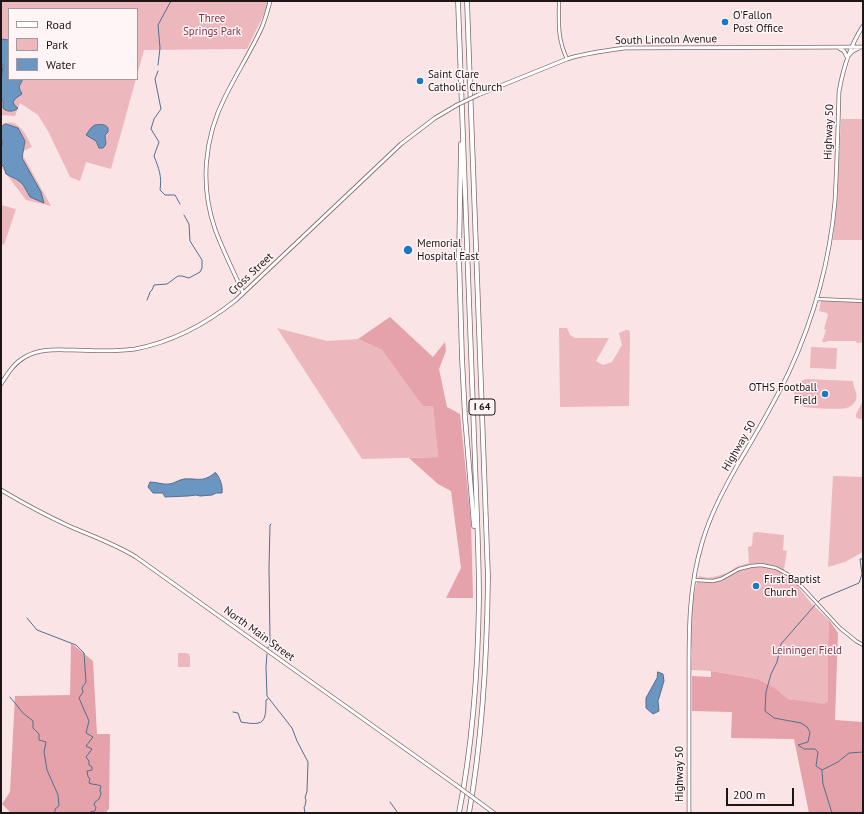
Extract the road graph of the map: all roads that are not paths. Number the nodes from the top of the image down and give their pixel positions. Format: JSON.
{"nodes":[{"id":1,"x":270,"y":1,"type":"edge"},
{"id":2,"x":458,"y":1,"type":"edge"},
{"id":3,"x":467,"y":1,"type":"edge"},
{"id":4,"x":559,"y":1,"type":"edge"},
{"id":5,"x":863,"y":26,"type":"edge"},
{"id":6,"x":851,"y":47,"type":"junction"},
{"id":7,"x":863,"y":47,"type":"edge"},
{"id":8,"x":838,"y":48,"type":"junction"},
{"id":9,"x":847,"y":57,"type":"junction"},
{"id":10,"x":567,"y":59,"type":"junction"},
{"id":11,"x":478,"y":95,"type":"joint"},
{"id":12,"x":462,"y":121,"type":"junction"},
{"id":13,"x":243,"y":293,"type":"junction"},
{"id":14,"x":817,"y":299,"type":"junction"},
{"id":15,"x":863,"y":301,"type":"edge"},
{"id":16,"x":1,"y":384,"type":"edge"},
{"id":17,"x":1,"y":490,"type":"edge"},
{"id":18,"x":693,"y":580,"type":"junction"},
{"id":19,"x":479,"y":598,"type":"junction"},
{"id":20,"x":863,"y":645,"type":"edge"},
{"id":21,"x":460,"y":813,"type":"edge"},
{"id":22,"x":469,"y":813,"type":"edge"},
{"id":23,"x":494,"y":813,"type":"edge"},
{"id":24,"x":689,"y":813,"type":"edge"}],
"edges":[{"from":1,"to":13,"type":"main road"},
{"from":2,"to":12,"type":"highway","number":"I 64"},
{"from":3,"to":22,"type":"highway","number":"I 64"},
{"from":4,"to":10,"type":"street"},
{"from":5,"to":6,"type":"main road","name":"Highway 50"},
{"from":6,"to":7,"type":"main road","name":"South Lincoln Avenue"},
{"from":6,"to":8,"type":"main road","name":"South Lincoln Avenue"},
{"from":6,"to":9,"type":"main road","name":"Highway 50"},
{"from":7,"to":9,"type":"main road"},
{"from":8,"to":9,"type":"main road"},
{"from":8,"to":10,"type":"main road","name":"South Lincoln Avenue"},
{"from":9,"to":14,"type":"main road","name":"Highway 50"},
{"from":10,"to":11,"type":"main road","name":"South Lincoln Avenue"},
{"from":11,"to":13,"type":"main road","name":"Cross Street","bridge":true},
{"from":12,"to":19,"type":"highway","number":"I 64"},
{"from":12,"to":19,"type":"highway"},
{"from":13,"to":16,"type":"main road","name":"Cross Street"},
{"from":14,"to":15,"type":"street"},
{"from":14,"to":18,"type":"main road","name":"Highway 50"},
{"from":17,"to":23,"type":"main road","name":"North Main Street","bridge":true},
{"from":18,"to":20,"type":"street"},
{"from":18,"to":24,"type":"main road","name":"Highway 50"},
{"from":19,"to":21,"type":"highway","number":"I 64"}]}
